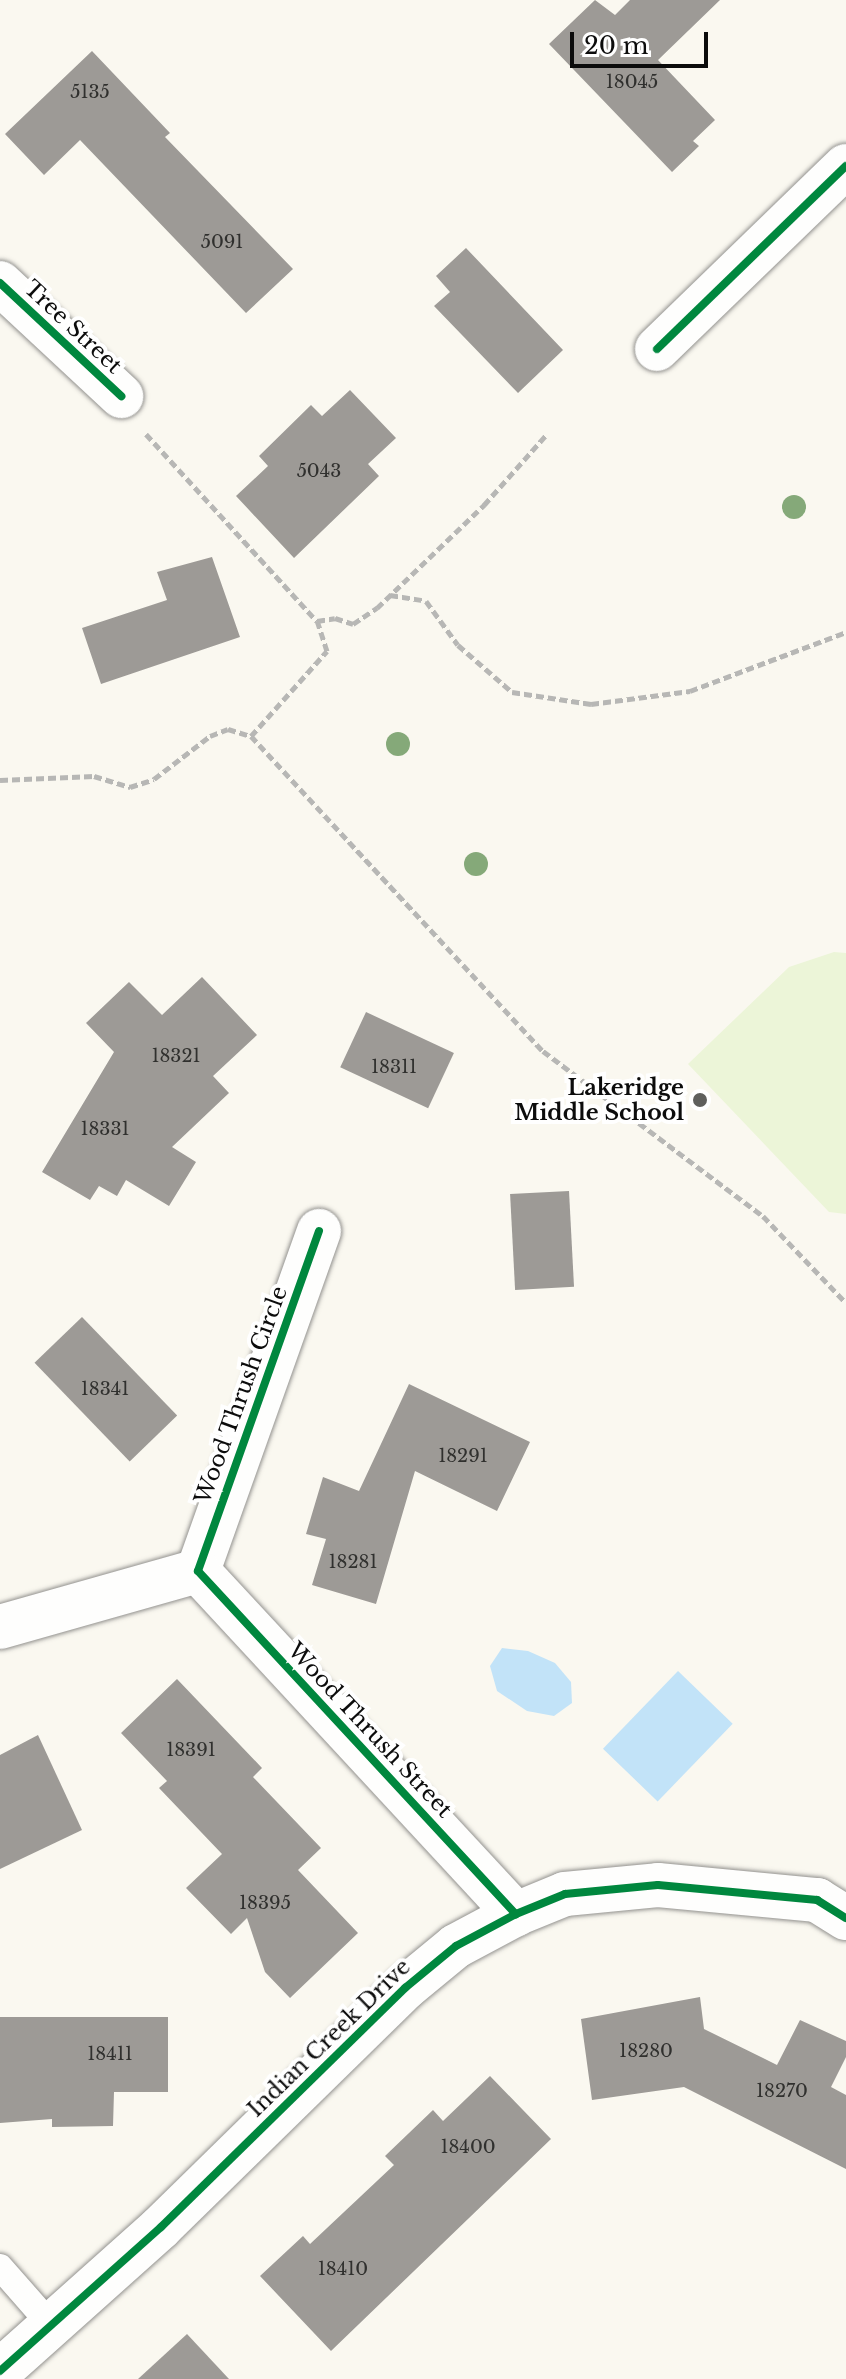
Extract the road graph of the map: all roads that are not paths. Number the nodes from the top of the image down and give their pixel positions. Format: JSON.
{"nodes":[{"id":1,"x":846,"y":166,"type":"edge"},
{"id":2,"x":0,"y":283,"type":"edge"},
{"id":3,"x":657,"y":349,"type":"dead end"},
{"id":4,"x":121,"y":396,"type":"road end"},
{"id":5,"x":319,"y":1231,"type":"dead end"},
{"id":6,"x":198,"y":1571,"type":"junction"},
{"id":7,"x":0,"y":1627,"type":"edge"},
{"id":8,"x":516,"y":1914,"type":"junction"},
{"id":9,"x":846,"y":1918,"type":"edge"},
{"id":10,"x":0,"y":2267,"type":"edge"},
{"id":11,"x":51,"y":2325,"type":"junction"},
{"id":12,"x":0,"y":2371,"type":"edge"}],
"edges":[{"from":1,"to":3,"type":"street"},
{"from":2,"to":4,"type":"street","name":"Tree Street"},
{"from":5,"to":6,"type":"street","name":"Wood Thrush Circle"},
{"from":6,"to":7,"type":"street"},
{"from":6,"to":8,"type":"street","name":"Wood Thrush Street"},
{"from":8,"to":9,"type":"street","name":"Indian Creek Drive"},
{"from":8,"to":11,"type":"street","name":"Indian Creek Drive"},
{"from":10,"to":11,"type":"lane"},
{"from":11,"to":12,"type":"street","name":"Indian Creek Drive"}]}
